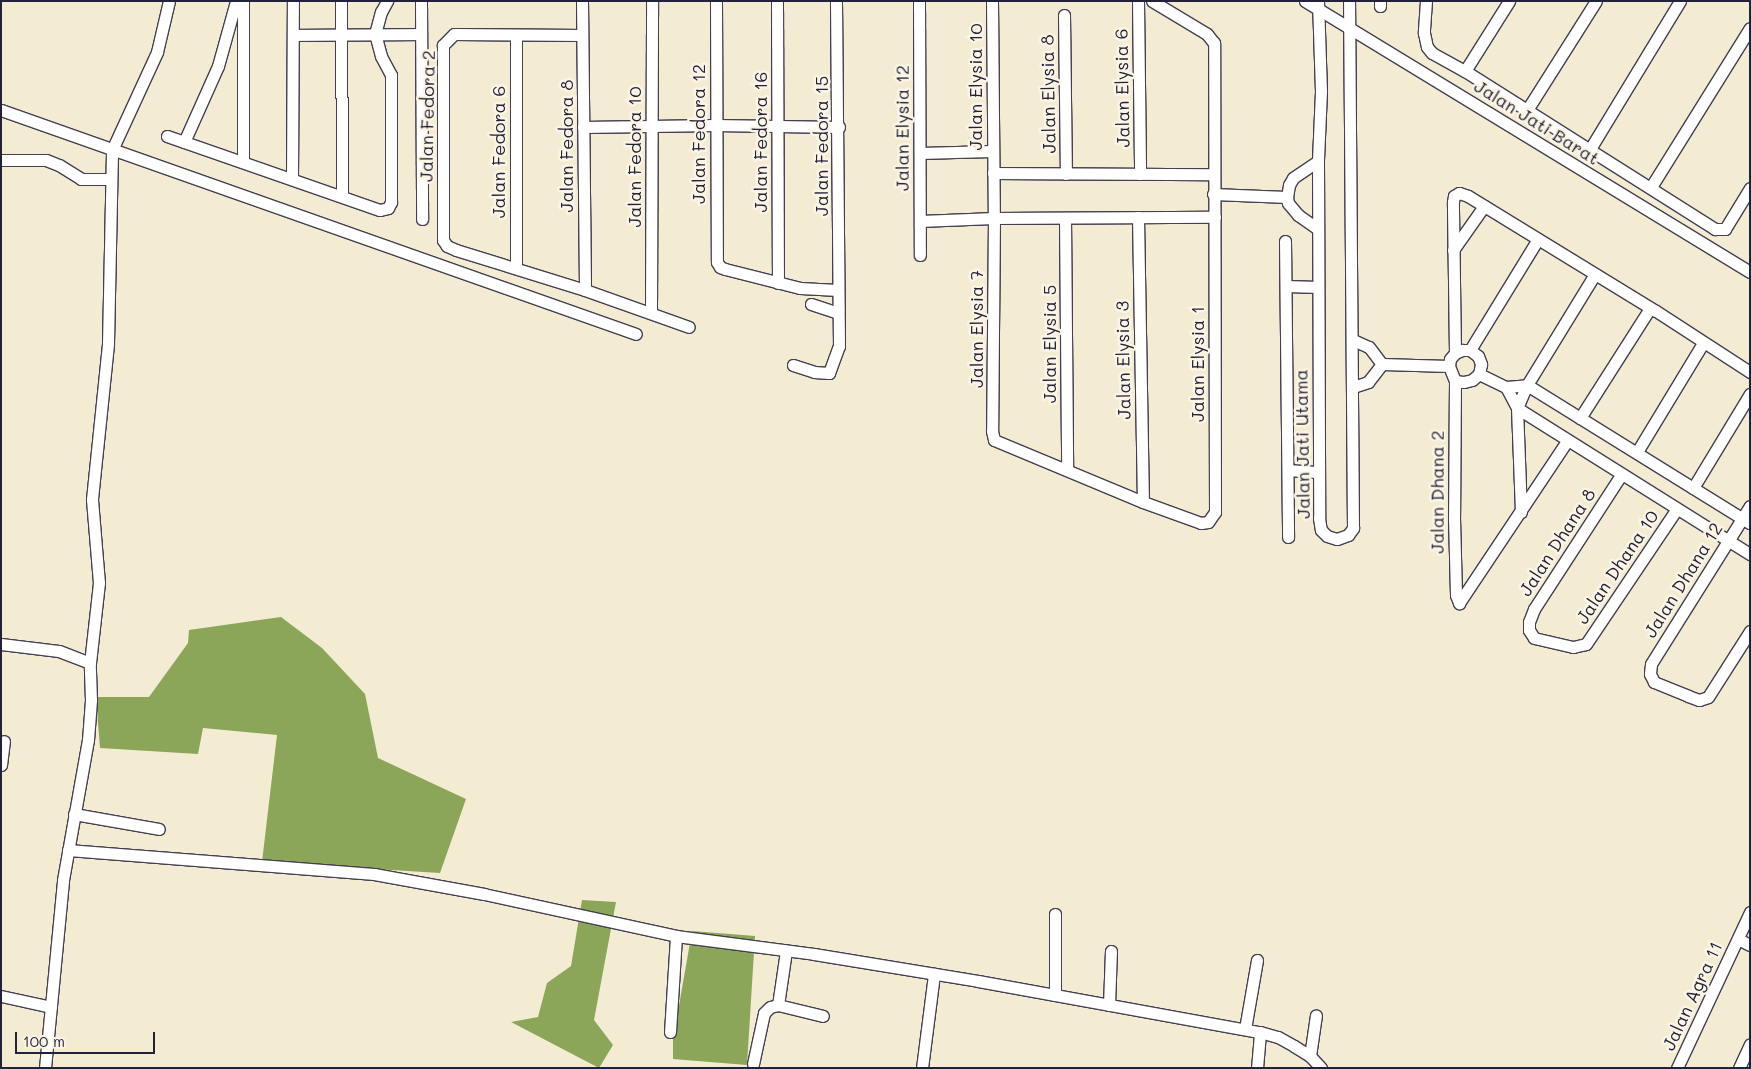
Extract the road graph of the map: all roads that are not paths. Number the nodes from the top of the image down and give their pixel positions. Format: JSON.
{"nodes":[{"id":1,"x":169,"y":1,"type":"edge"},
{"id":2,"x":236,"y":1,"type":"edge"},
{"id":3,"x":243,"y":1,"type":"edge"},
{"id":4,"x":293,"y":1,"type":"edge"},
{"id":5,"x":341,"y":1,"type":"edge"},
{"id":6,"x":387,"y":1,"type":"edge"},
{"id":7,"x":421,"y":1,"type":"edge"},
{"id":8,"x":582,"y":1,"type":"edge"},
{"id":9,"x":652,"y":1,"type":"edge"},
{"id":10,"x":716,"y":1,"type":"edge"},
{"id":11,"x":777,"y":1,"type":"edge"},
{"id":12,"x":836,"y":1,"type":"edge"},
{"id":13,"x":919,"y":1,"type":"edge"},
{"id":14,"x":992,"y":1,"type":"edge"},
{"id":15,"x":1138,"y":1,"type":"edge"},
{"id":16,"x":1152,"y":1,"type":"edge"},
{"id":17,"x":1305,"y":1,"type":"edge"},
{"id":18,"x":1349,"y":1,"type":"edge"},
{"id":19,"x":1426,"y":1,"type":"edge"},
{"id":20,"x":1509,"y":1,"type":"edge"},
{"id":21,"x":1596,"y":1,"type":"edge"},
{"id":22,"x":1680,"y":1,"type":"edge"},
{"id":23,"x":1318,"y":5,"type":"edge"},
{"id":24,"x":1064,"y":15,"type":"dead end"},
{"id":25,"x":1351,"y":28,"type":"junction"},
{"id":26,"x":1750,"y":28,"type":"edge"},
{"id":27,"x":341,"y":34,"type":"junction"},
{"id":28,"x":375,"y":34,"type":"junction"},
{"id":29,"x":421,"y":34,"type":"junction"},
{"id":30,"x":293,"y":35,"type":"junction"},
{"id":31,"x":516,"y":35,"type":"junction"},
{"id":32,"x":582,"y":36,"type":"junction"},
{"id":33,"x":1465,"y":71,"type":"junction"},
{"id":34,"x":1,"y":110,"type":"edge"},
{"id":35,"x":1527,"y":110,"type":"junction"},
{"id":36,"x":715,"y":125,"type":"junction"},
{"id":37,"x":652,"y":126,"type":"junction"},
{"id":38,"x":583,"y":127,"type":"junction"},
{"id":39,"x":777,"y":127,"type":"junction"},
{"id":40,"x":839,"y":127,"type":"junction"},
{"id":41,"x":167,"y":136,"type":"dead end"},
{"id":42,"x":184,"y":142,"type":"junction"},
{"id":43,"x":1590,"y":149,"type":"junction"},
{"id":44,"x":112,"y":150,"type":"junction"},
{"id":45,"x":992,"y":151,"type":"junction"},
{"id":46,"x":920,"y":153,"type":"junction"},
{"id":47,"x":1,"y":160,"type":"edge"},
{"id":48,"x":1318,"y":161,"type":"junction"},
{"id":49,"x":243,"y":162,"type":"junction"},
{"id":50,"x":993,"y":173,"type":"junction"},
{"id":51,"x":1066,"y":174,"type":"junction"},
{"id":52,"x":1140,"y":174,"type":"junction"},
{"id":53,"x":1213,"y":174,"type":"junction"},
{"id":54,"x":111,"y":179,"type":"junction"},
{"id":55,"x":292,"y":179,"type":"junction"},
{"id":56,"x":1651,"y":187,"type":"junction"},
{"id":57,"x":1749,"y":190,"type":"edge"},
{"id":58,"x":1213,"y":194,"type":"junction"},
{"id":59,"x":342,"y":196,"type":"junction"},
{"id":60,"x":1287,"y":197,"type":"junction"},
{"id":61,"x":1484,"y":206,"type":"junction"},
{"id":62,"x":1138,"y":217,"type":"junction"},
{"id":63,"x":1214,"y":217,"type":"junction"},
{"id":64,"x":994,"y":218,"type":"junction"},
{"id":65,"x":1065,"y":218,"type":"junction"},
{"id":66,"x":422,"y":219,"type":"dead end"},
{"id":67,"x":920,"y":221,"type":"junction"},
{"id":68,"x":1318,"y":229,"type":"junction"},
{"id":69,"x":1538,"y":239,"type":"junction"},
{"id":70,"x":1286,"y":242,"type":"dead end"},
{"id":71,"x":1453,"y":250,"type":"junction"},
{"id":72,"x":920,"y":255,"type":"dead end"},
{"id":73,"x":516,"y":268,"type":"junction"},
{"id":74,"x":1750,"y":272,"type":"edge"},
{"id":75,"x":1595,"y":274,"type":"junction"},
{"id":76,"x":778,"y":282,"type":"junction"},
{"id":77,"x":1286,"y":286,"type":"junction"},
{"id":78,"x":1318,"y":286,"type":"junction"},
{"id":79,"x":585,"y":290,"type":"junction"},
{"id":80,"x":838,"y":290,"type":"junction"},
{"id":81,"x":811,"y":304,"type":"dead end"},
{"id":82,"x":1650,"y":308,"type":"junction"},
{"id":83,"x":651,"y":312,"type":"junction"},
{"id":84,"x":838,"y":313,"type":"junction"},
{"id":85,"x":689,"y":327,"type":"dead end"},
{"id":86,"x":636,"y":334,"type":"dead end"},
{"id":87,"x":1353,"y":340,"type":"junction"},
{"id":88,"x":1703,"y":343,"type":"junction"},
{"id":89,"x":1470,"y":350,"type":"junction"},
{"id":90,"x":1455,"y":353,"type":"junction"},
{"id":91,"x":1382,"y":364,"type":"junction"},
{"id":92,"x":793,"y":365,"type":"dead end"},
{"id":93,"x":1449,"y":366,"type":"junction"},
{"id":94,"x":1750,"y":372,"type":"edge"},
{"id":95,"x":1479,"y":374,"type":"junction"},
{"id":96,"x":1455,"y":381,"type":"junction"},
{"id":97,"x":1527,"y":385,"type":"junction"},
{"id":98,"x":1506,"y":387,"type":"junction"},
{"id":99,"x":1353,"y":388,"type":"junction"},
{"id":100,"x":1750,"y":394,"type":"edge"},
{"id":101,"x":1517,"y":408,"type":"junction"},
{"id":102,"x":1580,"y":418,"type":"junction"},
{"id":103,"x":1567,"y":441,"type":"junction"},
{"id":104,"x":1637,"y":452,"type":"junction"},
{"id":105,"x":1067,"y":470,"type":"junction"},
{"id":106,"x":1288,"y":470,"type":"junction"},
{"id":107,"x":1319,"y":472,"type":"junction"},
{"id":108,"x":1621,"y":475,"type":"junction"},
{"id":109,"x":1693,"y":488,"type":"junction"},
{"id":110,"x":1143,"y":502,"type":"junction"},
{"id":111,"x":1750,"y":506,"type":"edge"},
{"id":112,"x":1676,"y":510,"type":"junction"},
{"id":113,"x":1521,"y":512,"type":"junction"},
{"id":114,"x":1746,"y":521,"type":"edge"},
{"id":115,"x":1288,"y":538,"type":"dead end"},
{"id":116,"x":1728,"y":541,"type":"junction"},
{"id":117,"x":1750,"y":554,"type":"edge"},
{"id":118,"x":1750,"y":631,"type":"edge"},
{"id":119,"x":1,"y":644,"type":"edge"},
{"id":120,"x":1586,"y":644,"type":"joint"},
{"id":121,"x":90,"y":663,"type":"junction"},
{"id":122,"x":4,"y":741,"type":"dead end"},
{"id":123,"x":1,"y":765,"type":"edge"},
{"id":124,"x":74,"y":814,"type":"junction"},
{"id":125,"x":159,"y":829,"type":"dead end"},
{"id":126,"x":68,"y":850,"type":"junction"},
{"id":127,"x":1750,"y":912,"type":"edge"},
{"id":128,"x":1055,"y":914,"type":"dead end"},
{"id":129,"x":676,"y":936,"type":"junction"},
{"id":130,"x":1738,"y":939,"type":"junction"},
{"id":131,"x":1750,"y":945,"type":"edge"},
{"id":132,"x":786,"y":951,"type":"junction"},
{"id":133,"x":1111,"y":951,"type":"dead end"},
{"id":134,"x":1257,"y":960,"type":"dead end"},
{"id":135,"x":934,"y":974,"type":"junction"},
{"id":136,"x":1055,"y":995,"type":"junction"},
{"id":137,"x":1,"y":996,"type":"edge"},
{"id":138,"x":778,"y":1005,"type":"junction"},
{"id":139,"x":1109,"y":1005,"type":"junction"},
{"id":140,"x":51,"y":1007,"type":"junction"},
{"id":141,"x":1316,"y":1015,"type":"dead end"},
{"id":142,"x":823,"y":1016,"type":"dead end"},
{"id":143,"x":1245,"y":1029,"type":"junction"},
{"id":144,"x":670,"y":1032,"type":"dead end"},
{"id":145,"x":1260,"y":1032,"type":"junction"},
{"id":146,"x":1750,"y":1044,"type":"edge"},
{"id":147,"x":1310,"y":1056,"type":"junction"},
{"id":148,"x":753,"y":1064,"type":"dead end"},
{"id":149,"x":45,"y":1068,"type":"edge"},
{"id":150,"x":922,"y":1068,"type":"edge"},
{"id":151,"x":1257,"y":1068,"type":"edge"},
{"id":152,"x":1321,"y":1068,"type":"edge"},
{"id":153,"x":1677,"y":1068,"type":"edge"},
{"id":154,"x":1739,"y":1068,"type":"edge"}],
"edges":[{"from":1,"to":44,"type":"street"},
{"from":2,"to":42,"type":"street"},
{"from":3,"to":49,"type":"street"},
{"from":4,"to":30,"type":"street"},
{"from":5,"to":27,"type":"street"},
{"from":6,"to":28,"type":"street"},
{"from":7,"to":29,"type":"street"},
{"from":8,"to":32,"type":"street","name":"Jalan Fedora 8"},
{"from":9,"to":37,"type":"street","name":"Jalan Fedora 10"},
{"from":10,"to":36,"type":"street","name":"Jalan Fedora 12"},
{"from":11,"to":39,"type":"street","name":"Jalan Fedora 16"},
{"from":12,"to":40,"type":"street","name":"Jalan Fedora 15"},
{"from":13,"to":46,"type":"street","name":"Jalan Elysia 12"},
{"from":14,"to":45,"type":"street","name":"Jalan Elysia 10"},
{"from":15,"to":52,"type":"street","name":"Jalan Elysia 6"},
{"from":16,"to":53,"type":"street","name":"Jalan Elysia 1"},
{"from":17,"to":23,"type":"street","name":"Jalan Jati Barat"},
{"from":18,"to":25,"type":"street","name":"Jalan Jati Utama"},
{"from":19,"to":33,"type":"street"},
{"from":20,"to":33,"type":"street"},
{"from":21,"to":35,"type":"street"},
{"from":22,"to":43,"type":"street"},
{"from":23,"to":25,"type":"street","name":"Jalan Jati Barat"},
{"from":23,"to":48,"type":"street","name":"Jalan Jati Utama"},
{"from":24,"to":51,"type":"street","name":"Jalan Elysia 8"},
{"from":25,"to":74,"type":"street","name":"Jalan Jati Barat"},
{"from":25,"to":87,"type":"street","name":"Jalan Jati Utama"},
{"from":26,"to":56,"type":"street"},
{"from":27,"to":28,"type":"street"},
{"from":27,"to":30,"type":"street"},
{"from":27,"to":59,"type":"street"},
{"from":28,"to":29,"type":"street"},
{"from":28,"to":59,"type":"street"},
{"from":29,"to":66,"type":"street"},
{"from":30,"to":55,"type":"street"},
{"from":31,"to":32,"type":"street","name":"Jalan Fedora 2"},
{"from":31,"to":73,"type":"street","name":"Jalan Fedora 6"},
{"from":31,"to":73,"type":"street","name":"Jalan Fedora 2"},
{"from":32,"to":38,"type":"street","name":"Jalan Fedora 8"},
{"from":33,"to":35,"type":"street"},
{"from":34,"to":44,"type":"street"},
{"from":35,"to":43,"type":"street"},
{"from":36,"to":37,"type":"street"},
{"from":36,"to":39,"type":"street"},
{"from":36,"to":76,"type":"street","name":"Jalan Fedora 12"},
{"from":37,"to":38,"type":"street"},
{"from":37,"to":83,"type":"street","name":"Jalan Fedora 10"},
{"from":38,"to":79,"type":"street","name":"Jalan Fedora 8"},
{"from":39,"to":40,"type":"street"},
{"from":39,"to":76,"type":"street","name":"Jalan Fedora 16"},
{"from":40,"to":80,"type":"street","name":"Jalan Fedora 15"},
{"from":41,"to":42,"type":"street"},
{"from":42,"to":49,"type":"street"},
{"from":43,"to":56,"type":"street"},
{"from":44,"to":54,"type":"street"},
{"from":44,"to":86,"type":"street"},
{"from":45,"to":46,"type":"street"},
{"from":45,"to":50,"type":"street","name":"Jalan Elysia 10"},
{"from":46,"to":67,"type":"street","name":"Jalan Elysia 12"},
{"from":47,"to":54,"type":"street"},
{"from":48,"to":60,"type":"street"},
{"from":48,"to":68,"type":"street","name":"Jalan Jati Utama"},
{"from":49,"to":55,"type":"street"},
{"from":50,"to":51,"type":"street"},
{"from":50,"to":64,"type":"street","name":"Jalan Elysia 10"},
{"from":51,"to":52,"type":"street"},
{"from":52,"to":53,"type":"street"},
{"from":53,"to":58,"type":"street","name":"Jalan Elysia 1"},
{"from":54,"to":121,"type":"street"},
{"from":55,"to":59,"type":"street"},
{"from":56,"to":57,"type":"street"},
{"from":58,"to":60,"type":"street"},
{"from":58,"to":63,"type":"street","name":"Jalan Elysia 1"},
{"from":60,"to":68,"type":"street"},
{"from":61,"to":69,"type":"street"},
{"from":61,"to":71,"type":"street"},
{"from":61,"to":71,"type":"street"},
{"from":62,"to":63,"type":"street"},
{"from":62,"to":65,"type":"street"},
{"from":62,"to":110,"type":"street","name":"Jalan Elysia 3"},
{"from":63,"to":110,"type":"street","name":"Jalan Elysia 1"},
{"from":64,"to":65,"type":"street"},
{"from":64,"to":67,"type":"street"},
{"from":64,"to":105,"type":"street","name":"Jalan Elysia 7"},
{"from":65,"to":105,"type":"street","name":"Jalan Elysia 5"},
{"from":67,"to":72,"type":"street","name":"Jalan Elysia 12"},
{"from":68,"to":78,"type":"street","name":"Jalan Jati Utama"},
{"from":69,"to":75,"type":"street"},
{"from":69,"to":89,"type":"street"},
{"from":70,"to":77,"type":"street"},
{"from":71,"to":90,"type":"street"},
{"from":73,"to":79,"type":"street"},
{"from":75,"to":82,"type":"street"},
{"from":75,"to":97,"type":"street"},
{"from":76,"to":80,"type":"street"},
{"from":77,"to":78,"type":"street"},
{"from":77,"to":106,"type":"street"},
{"from":78,"to":107,"type":"street","name":"Jalan Jati Utama"},
{"from":79,"to":83,"type":"street"},
{"from":80,"to":84,"type":"street","name":"Jalan Fedora 15"},
{"from":81,"to":84,"type":"street"},
{"from":82,"to":88,"type":"street"},
{"from":82,"to":102,"type":"street"},
{"from":83,"to":85,"type":"street"},
{"from":84,"to":92,"type":"street","name":"Jalan Fedora 15"},
{"from":87,"to":91,"type":"street"},
{"from":87,"to":99,"type":"street","name":"Jalan Jati Utama"},
{"from":88,"to":94,"type":"street"},
{"from":88,"to":104,"type":"street"},
{"from":89,"to":90,"type":"street"},
{"from":89,"to":95,"type":"street"},
{"from":90,"to":93,"type":"street"},
{"from":91,"to":93,"type":"street"},
{"from":91,"to":99,"type":"street"},
{"from":93,"to":96,"type":"street"},
{"from":95,"to":96,"type":"street"},
{"from":95,"to":98,"type":"street"},
{"from":96,"to":113,"type":"street","name":"Jalan Dhana 2"},
{"from":97,"to":98,"type":"street"},
{"from":97,"to":101,"type":"street"},
{"from":97,"to":102,"type":"street"},
{"from":98,"to":101,"type":"street"},
{"from":99,"to":107,"type":"street","name":"Jalan Jati Utama"},
{"from":100,"to":109,"type":"street"},
{"from":101,"to":103,"type":"street"},
{"from":101,"to":113,"type":"street"},
{"from":102,"to":104,"type":"street"},
{"from":103,"to":108,"type":"street"},
{"from":103,"to":113,"type":"street"},
{"from":104,"to":109,"type":"street"},
{"from":105,"to":110,"type":"street"},
{"from":106,"to":107,"type":"street"},
{"from":106,"to":115,"type":"street"},
{"from":108,"to":112,"type":"street"},
{"from":108,"to":120,"type":"street","name":"Jalan Dhana 8"},
{"from":109,"to":114,"type":"street"},
{"from":111,"to":114,"type":"street","name":"Jalan Dhana 12"},
{"from":112,"to":116,"type":"street"},
{"from":112,"to":120,"type":"street","name":"Jalan Dhana 10"},
{"from":114,"to":116,"type":"street","name":"Jalan Dhana 12"},
{"from":116,"to":117,"type":"street"},
{"from":116,"to":118,"type":"street","name":"Jalan Dhana 12"},
{"from":119,"to":121,"type":"street"},
{"from":121,"to":124,"type":"street"},
{"from":122,"to":123,"type":"street"},
{"from":124,"to":125,"type":"street"},
{"from":124,"to":126,"type":"street"},
{"from":126,"to":129,"type":"street"},
{"from":126,"to":140,"type":"street"},
{"from":127,"to":130,"type":"street","name":"Jalan Agra 11"},
{"from":128,"to":136,"type":"street"},
{"from":129,"to":132,"type":"street"},
{"from":129,"to":144,"type":"street"},
{"from":130,"to":131,"type":"street"},
{"from":130,"to":153,"type":"street","name":"Jalan Agra 11"},
{"from":132,"to":135,"type":"street"},
{"from":132,"to":138,"type":"street"},
{"from":133,"to":139,"type":"street"},
{"from":134,"to":143,"type":"street"},
{"from":135,"to":136,"type":"street"},
{"from":135,"to":150,"type":"street"},
{"from":136,"to":139,"type":"street"},
{"from":137,"to":140,"type":"street"},
{"from":138,"to":142,"type":"street"},
{"from":138,"to":148,"type":"street"},
{"from":139,"to":143,"type":"street"},
{"from":140,"to":149,"type":"street"},
{"from":141,"to":147,"type":"street"},
{"from":143,"to":145,"type":"street"},
{"from":145,"to":147,"type":"street"},
{"from":145,"to":151,"type":"street"},
{"from":146,"to":154,"type":"street"},
{"from":147,"to":152,"type":"street"}]}
